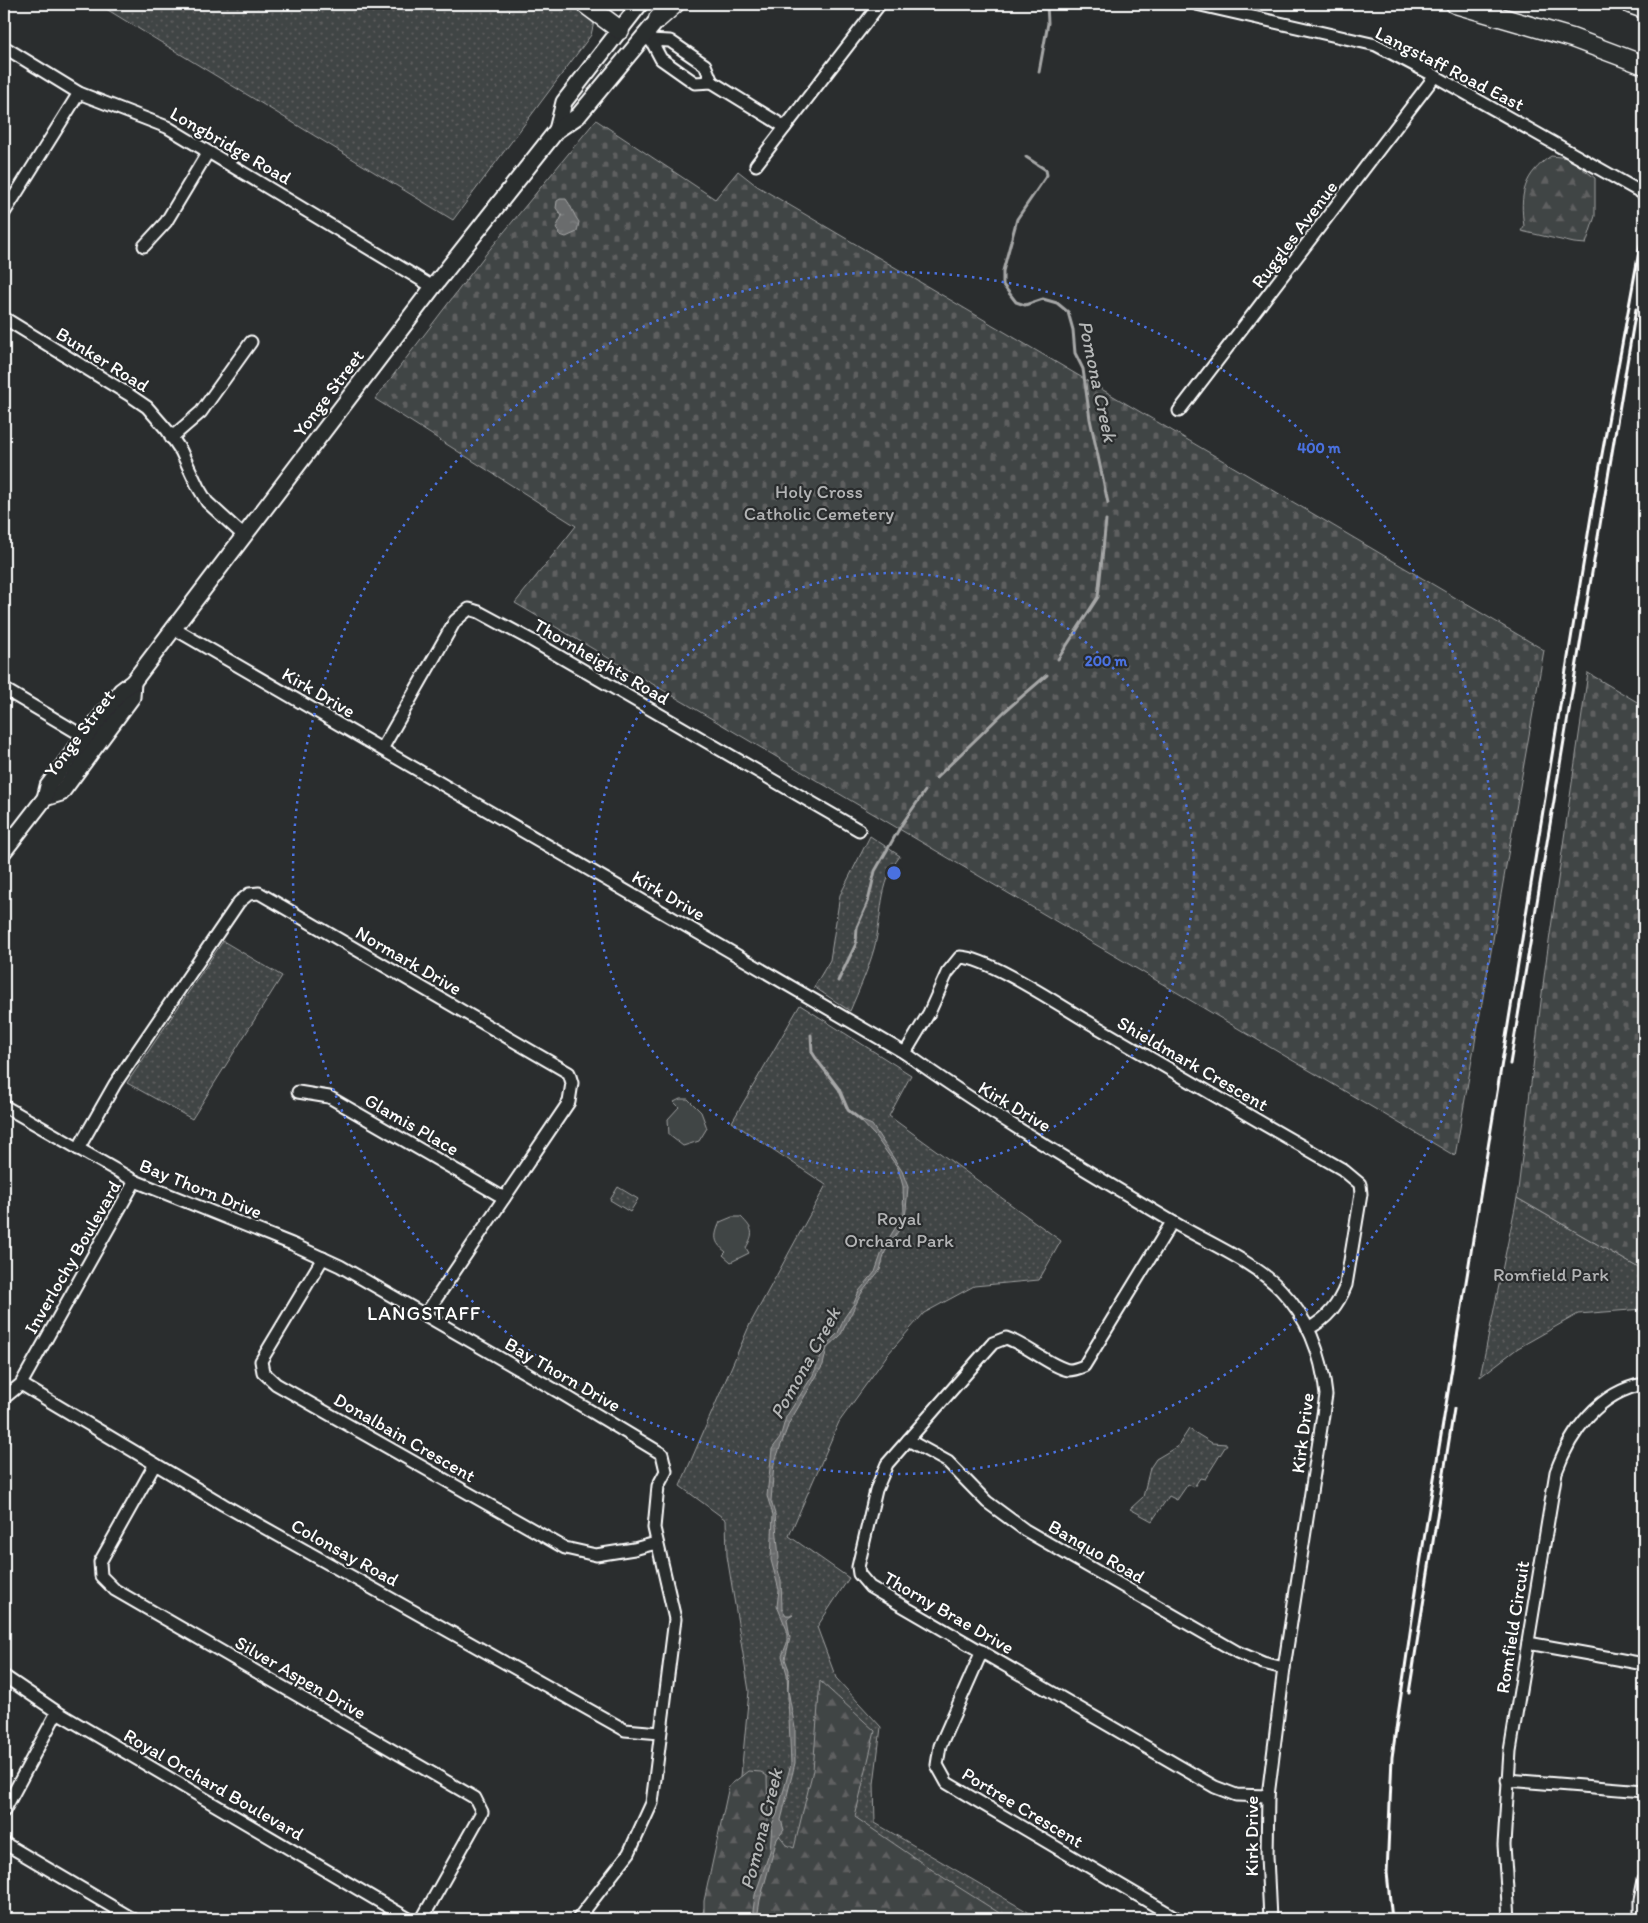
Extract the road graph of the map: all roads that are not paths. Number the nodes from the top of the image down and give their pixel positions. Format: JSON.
{"nodes":[{"id":1,"x":585,"y":4,"type":"edge"},
{"id":2,"x":640,"y":4,"type":"edge"},
{"id":3,"x":670,"y":4,"type":"edge"},
{"id":4,"x":675,"y":4,"type":"edge"},
{"id":5,"x":880,"y":4,"type":"edge"},
{"id":6,"x":1196,"y":4,"type":"edge"},
{"id":7,"x":1455,"y":4,"type":"edge"},
{"id":8,"x":1630,"y":4,"type":"edge"},
{"id":9,"x":1644,"y":9,"type":"edge"},
{"id":10,"x":658,"y":20,"type":"junction"},
{"id":11,"x":620,"y":30,"type":"junction"},
{"id":12,"x":648,"y":40,"type":"junction"},
{"id":13,"x":4,"y":47,"type":"edge"},
{"id":14,"x":1644,"y":65,"type":"edge"},
{"id":15,"x":1435,"y":76,"type":"junction"},
{"id":16,"x":712,"y":82,"type":"junction"},
{"id":17,"x":79,"y":93,"type":"junction"},
{"id":18,"x":785,"y":127,"type":"junction"},
{"id":19,"x":557,"y":130,"type":"junction"},
{"id":20,"x":208,"y":152,"type":"junction"},
{"id":21,"x":756,"y":165,"type":"dead end"},
{"id":22,"x":1644,"y":194,"type":"edge"},
{"id":23,"x":4,"y":213,"type":"edge"},
{"id":24,"x":144,"y":246,"type":"dead end"},
{"id":25,"x":434,"y":288,"type":"junction"},
{"id":26,"x":4,"y":318,"type":"edge"},
{"id":27,"x":251,"y":342,"type":"dead end"},
{"id":28,"x":1179,"y":411,"type":"dead end"},
{"id":29,"x":172,"y":438,"type":"junction"},
{"id":30,"x":244,"y":536,"type":"junction"},
{"id":31,"x":173,"y":628,"type":"junction"},
{"id":32,"x":4,"y":688,"type":"edge"},
{"id":33,"x":91,"y":741,"type":"junction"},
{"id":34,"x":382,"y":749,"type":"junction"},
{"id":35,"x":859,"y":830,"type":"dead end"},
{"id":36,"x":4,"y":851,"type":"edge"},
{"id":37,"x":905,"y":1053,"type":"junction"},
{"id":38,"x":298,"y":1092,"type":"dead end"},
{"id":39,"x":4,"y":1106,"type":"edge"},
{"id":40,"x":78,"y":1149,"type":"junction"},
{"id":41,"x":135,"y":1181,"type":"junction"},
{"id":42,"x":504,"y":1198,"type":"junction"},
{"id":43,"x":1172,"y":1222,"type":"junction"},
{"id":44,"x":323,"y":1258,"type":"junction"},
{"id":45,"x":425,"y":1315,"type":"junction"},
{"id":46,"x":1308,"y":1329,"type":"junction"},
{"id":47,"x":21,"y":1384,"type":"junction"},
{"id":48,"x":1644,"y":1384,"type":"edge"},
{"id":49,"x":4,"y":1398,"type":"edge"},
{"id":50,"x":908,"y":1440,"type":"junction"},
{"id":51,"x":155,"y":1464,"type":"junction"},
{"id":52,"x":656,"y":1543,"type":"junction"},
{"id":53,"x":1528,"y":1643,"type":"junction"},
{"id":54,"x":982,"y":1651,"type":"junction"},
{"id":55,"x":1644,"y":1664,"type":"edge"},
{"id":56,"x":1284,"y":1668,"type":"junction"},
{"id":57,"x":4,"y":1676,"type":"edge"},
{"id":58,"x":57,"y":1712,"type":"junction"},
{"id":59,"x":660,"y":1732,"type":"junction"},
{"id":60,"x":1507,"y":1780,"type":"junction"},
{"id":61,"x":1644,"y":1791,"type":"edge"},
{"id":62,"x":1268,"y":1796,"type":"junction"},
{"id":63,"x":4,"y":1811,"type":"edge"},
{"id":64,"x":4,"y":1843,"type":"edge"},
{"id":65,"x":1644,"y":1880,"type":"edge"},
{"id":66,"x":133,"y":1919,"type":"edge"},
{"id":67,"x":410,"y":1919,"type":"edge"},
{"id":68,"x":422,"y":1919,"type":"edge"},
{"id":69,"x":578,"y":1919,"type":"edge"},
{"id":70,"x":1178,"y":1919,"type":"edge"},
{"id":71,"x":1270,"y":1919,"type":"edge"},
{"id":72,"x":1508,"y":1919,"type":"edge"},
{"id":73,"x":1640,"y":1919,"type":"edge"}],
"edges":[{"from":1,"to":11,"type":"highway"},
{"from":2,"to":11,"type":"main road","name":"Yonge Street"},
{"from":3,"to":10,"type":"main road","name":"Yonge Street"},
{"from":4,"to":10,"type":"highway"},
{"from":5,"to":18,"type":"street"},
{"from":6,"to":15,"type":"street","name":"Langstaff Road East"},
{"from":7,"to":14,"type":"highway"},
{"from":8,"to":9,"type":"highway"},
{"from":10,"to":12,"type":"main road","name":"Yonge Street"},
{"from":11,"to":12,"type":"main road"},
{"from":11,"to":19,"type":"main road","name":"Yonge Street"},
{"from":12,"to":16,"type":"street"},
{"from":12,"to":16,"type":"street"},
{"from":12,"to":19,"type":"main road","name":"Yonge Street"},
{"from":13,"to":17,"type":"street","name":"Longbridge Road"},
{"from":15,"to":22,"type":"street","name":"Langstaff Road East"},
{"from":15,"to":28,"type":"street","name":"Ruggles Avenue"},
{"from":16,"to":18,"type":"street"},
{"from":17,"to":20,"type":"street","name":"Longbridge Road"},
{"from":17,"to":23,"type":"street"},
{"from":18,"to":21,"type":"street"},
{"from":19,"to":25,"type":"main road","name":"Yonge Street"},
{"from":20,"to":24,"type":"street"},
{"from":20,"to":25,"type":"street","name":"Longbridge Road"},
{"from":25,"to":30,"type":"main road","name":"Yonge Street"},
{"from":26,"to":29,"type":"street","name":"Bunker Road"},
{"from":27,"to":29,"type":"street"},
{"from":29,"to":30,"type":"street","name":"Bunker Road"},
{"from":30,"to":31,"type":"main road","name":"Yonge Street"},
{"from":31,"to":33,"type":"main road","name":"Yonge Street"},
{"from":31,"to":34,"type":"street","name":"Kirk Drive"},
{"from":32,"to":33,"type":"street"},
{"from":33,"to":36,"type":"main road","name":"Yonge Street"},
{"from":34,"to":35,"type":"street","name":"Thornheights Road"},
{"from":34,"to":37,"type":"street","name":"Kirk Drive"},
{"from":37,"to":43,"type":"street","name":"Kirk Drive"},
{"from":37,"to":46,"type":"street","name":"Shieldmark Crescent"},
{"from":38,"to":42,"type":"street","name":"Glamis Place"},
{"from":39,"to":40,"type":"street","name":"Bay Thorn Drive"},
{"from":40,"to":41,"type":"street","name":"Bay Thorn Drive"},
{"from":40,"to":42,"type":"street","name":"Normark Drive"},
{"from":41,"to":44,"type":"street","name":"Bay Thorn Drive"},
{"from":41,"to":47,"type":"street","name":"Inverlochy Boulevard"},
{"from":42,"to":45,"type":"street","name":"Normark Drive"},
{"from":43,"to":46,"type":"street","name":"Kirk Drive"},
{"from":43,"to":50,"type":"street","name":"Thorny Brae Drive"},
{"from":44,"to":45,"type":"street","name":"Bay Thorn Drive"},
{"from":44,"to":52,"type":"street","name":"Donalbain Crescent"},
{"from":45,"to":52,"type":"street","name":"Bay Thorn Drive"},
{"from":46,"to":56,"type":"street","name":"Kirk Drive"},
{"from":47,"to":49,"type":"street","name":"Inverlochy Boulevard"},
{"from":47,"to":51,"type":"street","name":"Colonsay Road"},
{"from":48,"to":53,"type":"street","name":"Romfield Circuit"},
{"from":50,"to":54,"type":"street","name":"Thorny Brae Drive"},
{"from":50,"to":56,"type":"street","name":"Banquo Road"},
{"from":51,"to":59,"type":"street","name":"Colonsay Road"},
{"from":51,"to":68,"type":"street","name":"Silver Aspen Drive"},
{"from":52,"to":59,"type":"street","name":"Bay Thorn Drive"},
{"from":53,"to":55,"type":"street"},
{"from":53,"to":60,"type":"street","name":"Romfield Circuit"},
{"from":54,"to":62,"type":"street","name":"Thorny Brae Drive"},
{"from":54,"to":70,"type":"street","name":"Portree Crescent"},
{"from":56,"to":62,"type":"street","name":"Kirk Drive"},
{"from":57,"to":58,"type":"street","name":"Royal Orchard Boulevard"},
{"from":58,"to":63,"type":"street"},
{"from":58,"to":67,"type":"street","name":"Royal Orchard Boulevard"},
{"from":59,"to":69,"type":"street","name":"Bay Thorn Drive"},
{"from":60,"to":61,"type":"street"},
{"from":60,"to":72,"type":"street","name":"Romfield Circuit"},
{"from":62,"to":71,"type":"street","name":"Kirk Drive"},
{"from":64,"to":66,"type":"street"},
{"from":65,"to":73,"type":"street"}]}
